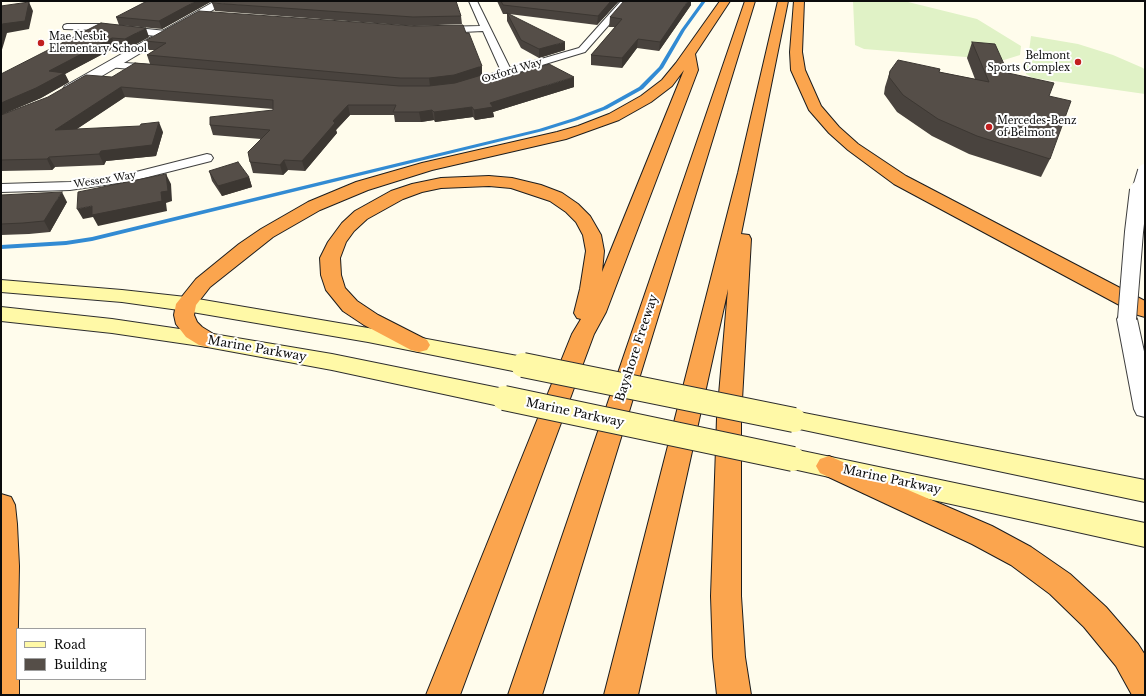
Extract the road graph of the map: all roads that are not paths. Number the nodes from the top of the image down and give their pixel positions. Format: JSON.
{"nodes":[{"id":1,"x":223,"y":1,"type":"edge"},
{"id":2,"x":473,"y":1,"type":"edge"},
{"id":3,"x":626,"y":1,"type":"edge"},
{"id":4,"x":725,"y":1,"type":"edge"},
{"id":5,"x":750,"y":1,"type":"edge"},
{"id":6,"x":783,"y":1,"type":"edge"},
{"id":7,"x":799,"y":1,"type":"edge"},
{"id":8,"x":201,"y":14,"type":"junction"},
{"id":9,"x":214,"y":15,"type":"edge"},
{"id":10,"x":67,"y":27,"type":"dead end"},
{"id":11,"x":485,"y":28,"type":"junction"},
{"id":12,"x":432,"y":30,"type":"edge"},
{"id":13,"x":166,"y":34,"type":"junction"},
{"id":14,"x":689,"y":54,"type":"junction"},
{"id":15,"x":113,"y":65,"type":"junction"},
{"id":16,"x":161,"y":69,"type":"edge"},
{"id":17,"x":507,"y":72,"type":"junction"},
{"id":18,"x":456,"y":88,"type":"edge"},
{"id":19,"x":60,"y":94,"type":"edge"},
{"id":20,"x":207,"y":158,"type":"dead end"},
{"id":21,"x":1145,"y":171,"type":"edge"},
{"id":22,"x":746,"y":174,"type":"junction"},
{"id":23,"x":1,"y":188,"type":"edge"},
{"id":24,"x":1,"y":286,"type":"edge"},
{"id":25,"x":186,"y":304,"type":"junction"},
{"id":26,"x":1,"y":314,"type":"edge"},
{"id":27,"x":1136,"y":315,"type":"edge"},
{"id":28,"x":583,"y":334,"type":"junction"},
{"id":29,"x":207,"y":340,"type":"junction"},
{"id":30,"x":419,"y":345,"type":"junction"},
{"id":31,"x":1145,"y":409,"type":"edge"},
{"id":32,"x":829,"y":466,"type":"junction"},
{"id":33,"x":1145,"y":492,"type":"edge"},
{"id":34,"x":1,"y":505,"type":"edge"},
{"id":35,"x":1145,"y":535,"type":"edge"},
{"id":36,"x":1145,"y":685,"type":"edge"},
{"id":37,"x":2,"y":695,"type":"edge"},
{"id":38,"x":443,"y":695,"type":"edge"},
{"id":39,"x":525,"y":695,"type":"edge"},
{"id":40,"x":621,"y":695,"type":"edge"},
{"id":41,"x":734,"y":695,"type":"edge"}],
"edges":[{"from":1,"to":8,"type":"street"},
{"from":2,"to":11,"type":"street"},
{"from":3,"to":17,"type":"street","name":"Oxford Way"},
{"from":4,"to":14,"type":"highway"},
{"from":5,"to":39,"type":"highway","name":"Bayshore Freeway"},
{"from":6,"to":22,"type":"highway"},
{"from":7,"to":27,"type":"highway"},
{"from":8,"to":9,"type":"street"},
{"from":8,"to":13,"type":"street"},
{"from":10,"to":13,"type":"street"},
{"from":11,"to":12,"type":"street"},
{"from":11,"to":17,"type":"street"},
{"from":13,"to":15,"type":"street"},
{"from":14,"to":25,"type":"highway"},
{"from":14,"to":28,"type":"highway"},
{"from":15,"to":16,"type":"street"},
{"from":15,"to":19,"type":"street"},
{"from":17,"to":18,"type":"street","name":"Oxford Way"},
{"from":20,"to":23,"type":"street","name":"Wessex Way"},
{"from":21,"to":27,"type":"street","bridge":true},
{"from":22,"to":40,"type":"highway"},
{"from":22,"to":41,"type":"highway"},
{"from":24,"to":25,"type":"main road"},
{"from":25,"to":29,"type":"highway"},
{"from":25,"to":30,"type":"main road"},
{"from":26,"to":29,"type":"main road","name":"Marine Parkway"},
{"from":27,"to":31,"type":"street"},
{"from":28,"to":30,"type":"highway"},
{"from":28,"to":38,"type":"highway"},
{"from":29,"to":32,"type":"main road","name":"Marine Parkway","bridge":true},
{"from":30,"to":33,"type":"main road","bridge":true},
{"from":32,"to":35,"type":"main road","name":"Marine Parkway"},
{"from":32,"to":36,"type":"highway"},
{"from":34,"to":37,"type":"highway"}]}
